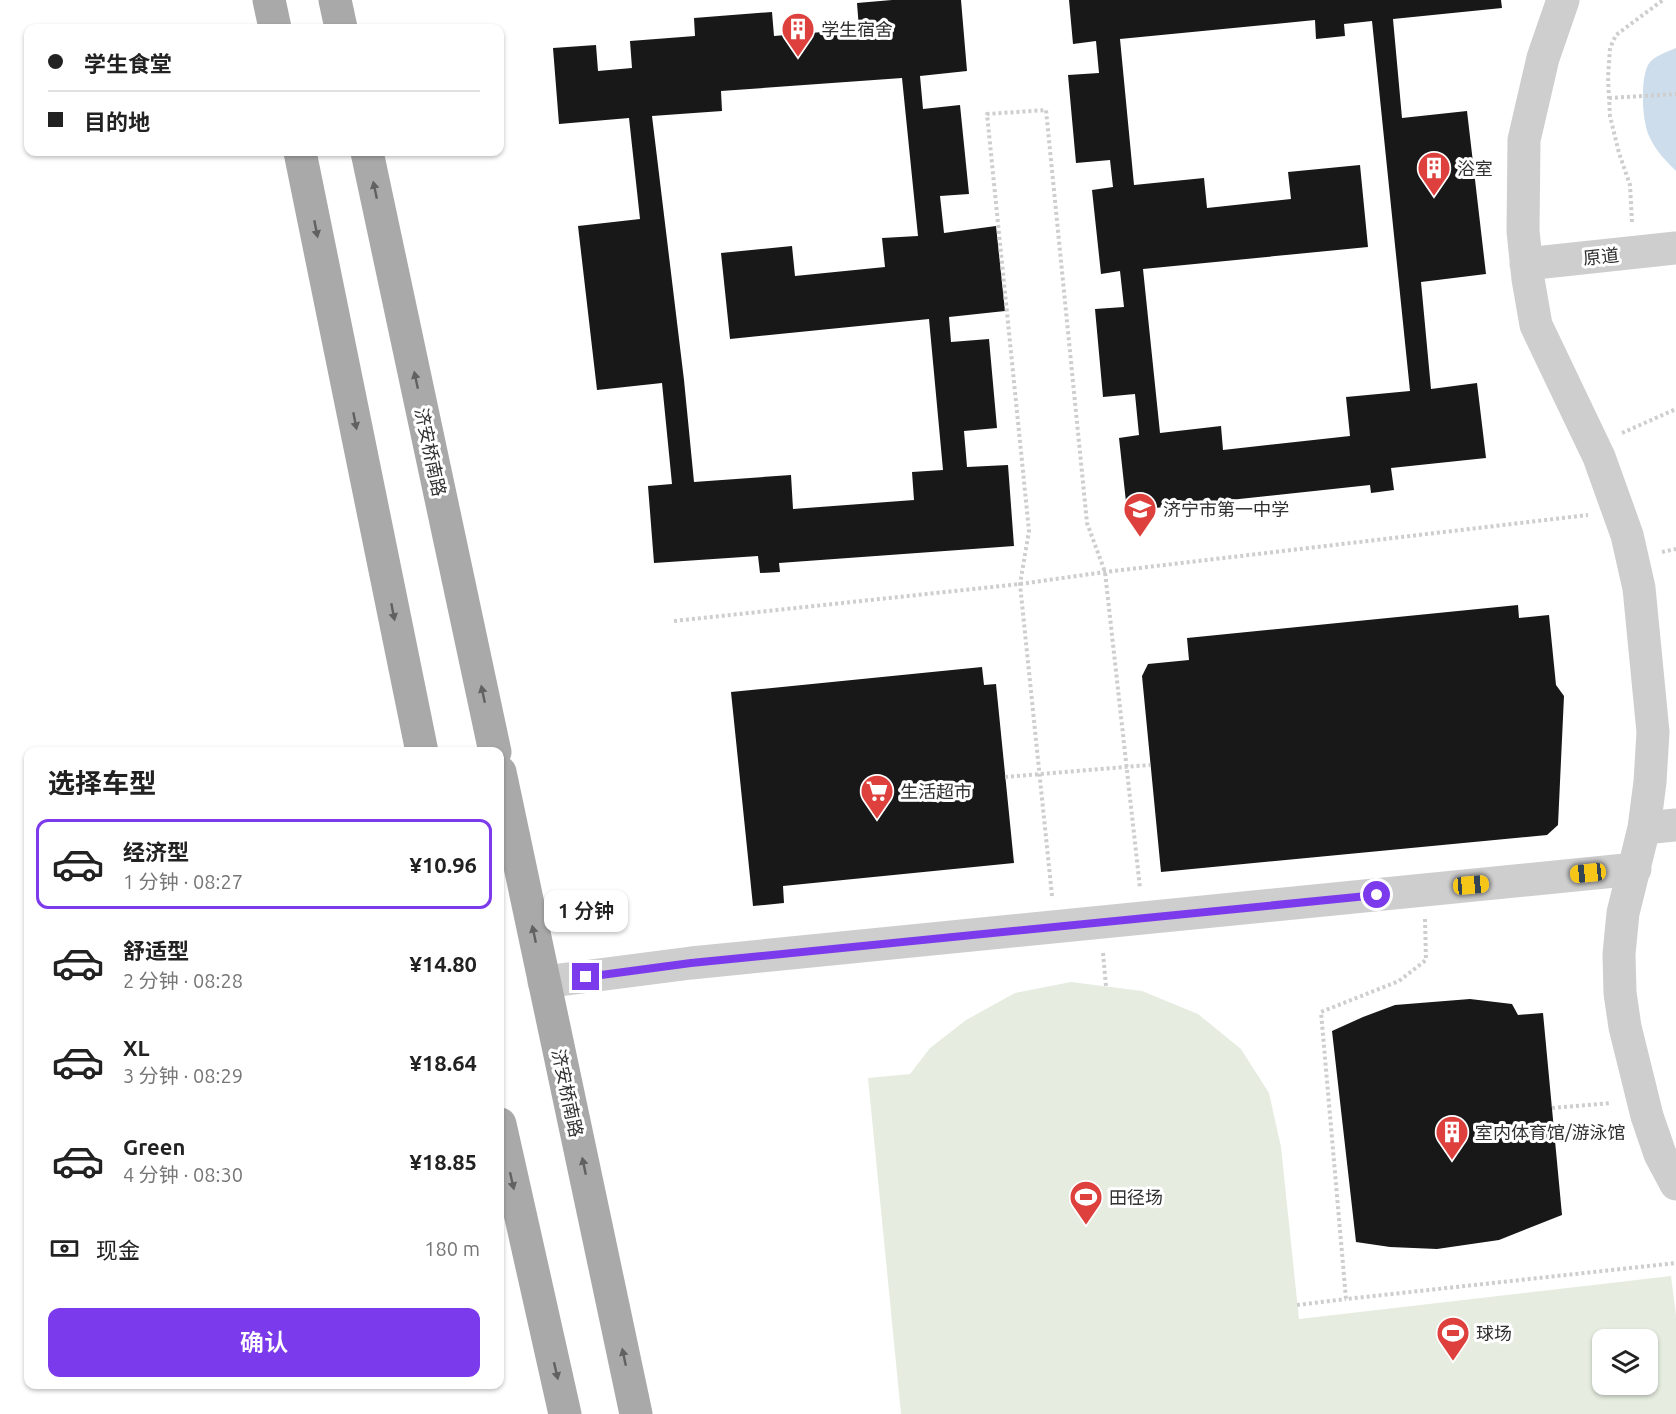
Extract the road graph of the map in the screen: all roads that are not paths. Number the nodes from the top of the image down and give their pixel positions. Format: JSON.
{"nodes":[{"id":1,"x":269,"y":0,"type":"edge"},
{"id":2,"x":335,"y":0,"type":"edge"},
{"id":3,"x":1563,"y":0,"type":"edge"},
{"id":4,"x":274,"y":24,"type":"edge"},
{"id":5,"x":340,"y":24,"type":"edge"},
{"id":6,"x":301,"y":156,"type":"edge"},
{"id":7,"x":368,"y":156,"type":"edge"},
{"id":8,"x":1676,"y":248,"type":"edge"},
{"id":9,"x":1526,"y":264,"type":"junction"},
{"id":10,"x":421,"y":747,"type":"edge"},
{"id":11,"x":494,"y":747,"type":"edge"},
{"id":12,"x":504,"y":791,"type":"edge"},
{"id":13,"x":1660,"y":827,"type":"edge"},
{"id":14,"x":1635,"y":869,"type":"junction"},
{"id":15,"x":544,"y":982,"type":"junction"},
{"id":16,"x":504,"y":1142,"type":"edge"},
{"id":17,"x":1676,"y":1184,"type":"edge"},
{"id":18,"x":565,"y":1414,"type":"edge"},
{"id":19,"x":636,"y":1414,"type":"edge"}],
"edges":[{"from":1,"to":4,"type":"main road"},
{"from":2,"to":5,"type":"main road"},
{"from":3,"to":9,"type":"street"},
{"from":6,"to":10,"type":"main road","one_way":true},
{"from":11,"to":7,"type":"main road","name":"济安桥南路","one_way":true},
{"from":8,"to":9,"type":"street","name":"原道"},
{"from":9,"to":13,"type":"street"},
{"from":15,"to":12,"type":"main road","name":"济安桥南路","one_way":true},
{"from":13,"to":14,"type":"street"},
{"from":14,"to":15,"type":"street"},
{"from":14,"to":17,"type":"street"},
{"from":19,"to":15,"type":"main road","name":"济安桥南路","one_way":true},
{"from":16,"to":18,"type":"main road","one_way":true}]}
